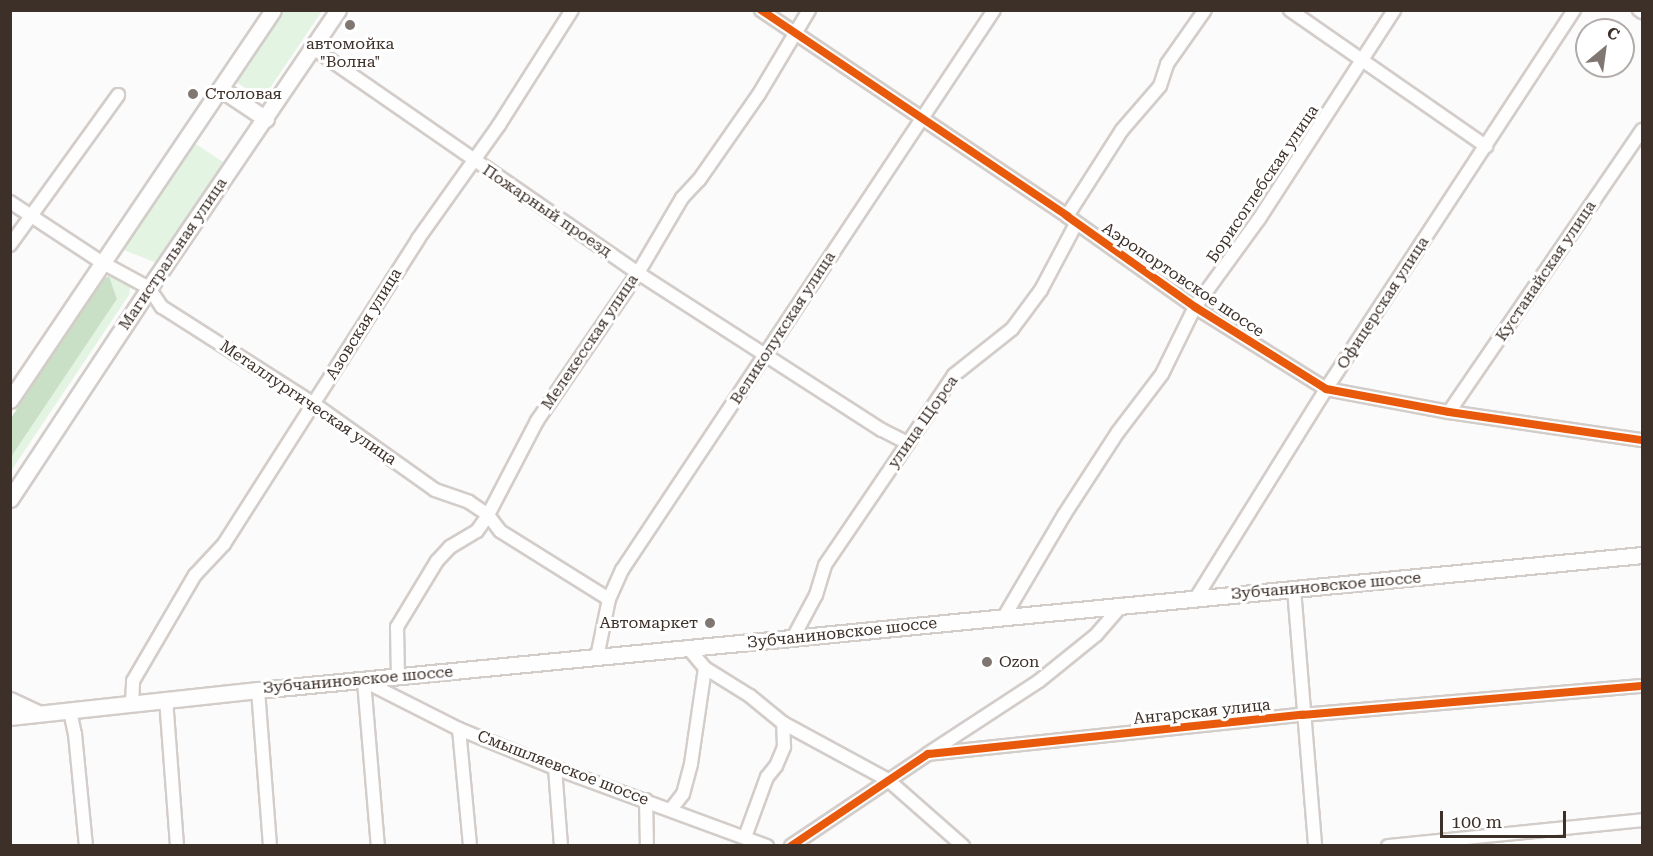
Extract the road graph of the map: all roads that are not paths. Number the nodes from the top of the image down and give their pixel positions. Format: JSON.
{"nodes":[{"id":1,"x":273,"y":10,"type":"edge"},
{"id":2,"x":338,"y":10,"type":"edge"},
{"id":3,"x":572,"y":10,"type":"edge"},
{"id":4,"x":761,"y":10,"type":"edge"},
{"id":5,"x":809,"y":10,"type":"edge"},
{"id":6,"x":994,"y":10,"type":"edge"},
{"id":7,"x":1205,"y":10,"type":"edge"},
{"id":8,"x":1290,"y":10,"type":"edge"},
{"id":9,"x":1394,"y":10,"type":"edge"},
{"id":10,"x":1574,"y":10,"type":"edge"},
{"id":11,"x":795,"y":35,"type":"junction"},
{"id":12,"x":313,"y":48,"type":"junction"},
{"id":13,"x":1361,"y":59,"type":"junction"},
{"id":14,"x":221,"y":89,"type":"junction"},
{"id":15,"x":118,"y":95,"type":"dead end"},
{"id":16,"x":266,"y":119,"type":"junction"},
{"id":17,"x":922,"y":119,"type":"junction"},
{"id":18,"x":1642,"y":130,"type":"edge"},
{"id":19,"x":1486,"y":146,"type":"junction"},
{"id":20,"x":472,"y":160,"type":"junction"},
{"id":21,"x":10,"y":202,"type":"edge"},
{"id":22,"x":30,"y":216,"type":"junction"},
{"id":23,"x":1071,"y":220,"type":"junction"},
{"id":24,"x":10,"y":245,"type":"edge"},
{"id":25,"x":103,"y":263,"type":"junction"},
{"id":26,"x":638,"y":273,"type":"junction"},
{"id":27,"x":149,"y":288,"type":"junction"},
{"id":28,"x":1195,"y":307,"type":"junction"},
{"id":29,"x":766,"y":356,"type":"junction"},
{"id":30,"x":1326,"y":389,"type":"junction"},
{"id":31,"x":10,"y":400,"type":"edge"},
{"id":32,"x":314,"y":404,"type":"junction"},
{"id":33,"x":1449,"y":412,"type":"junction"},
{"id":34,"x":1642,"y":440,"type":"edge"},
{"id":35,"x":908,"y":443,"type":"junction"},
{"id":36,"x":10,"y":500,"type":"edge"},
{"id":37,"x":488,"y":514,"type":"junction"},
{"id":38,"x":1642,"y":555,"type":"edge"},
{"id":39,"x":1294,"y":590,"type":"junction"},
{"id":40,"x":1196,"y":598,"type":"junction"},
{"id":41,"x":609,"y":599,"type":"junction"},
{"id":42,"x":1122,"y":605,"type":"junction"},
{"id":43,"x":1004,"y":617,"type":"junction"},
{"id":44,"x":793,"y":638,"type":"junction"},
{"id":45,"x":689,"y":648,"type":"junction"},
{"id":46,"x":597,"y":657,"type":"junction"},
{"id":47,"x":705,"y":668,"type":"junction"},
{"id":48,"x":398,"y":678,"type":"junction"},
{"id":49,"x":364,"y":681,"type":"junction"},
{"id":50,"x":1642,"y":686,"type":"edge"},
{"id":51,"x":258,"y":690,"type":"junction"},
{"id":52,"x":166,"y":699,"type":"junction"},
{"id":53,"x":10,"y":700,"type":"edge"},
{"id":54,"x":132,"y":703,"type":"junction"},
{"id":55,"x":70,"y":711,"type":"junction"},
{"id":56,"x":42,"y":714,"type":"junction"},
{"id":57,"x":1302,"y":715,"type":"junction"},
{"id":58,"x":10,"y":717,"type":"edge"},
{"id":59,"x":783,"y":723,"type":"junction"},
{"id":60,"x":459,"y":729,"type":"junction"},
{"id":61,"x":928,"y":754,"type":"junction"},
{"id":62,"x":555,"y":768,"type":"junction"},
{"id":63,"x":888,"y":780,"type":"junction"},
{"id":64,"x":646,"y":800,"type":"junction"},
{"id":65,"x":672,"y":808,"type":"junction"},
{"id":66,"x":1642,"y":820,"type":"edge"},
{"id":67,"x":745,"y":837,"type":"junction"},
{"id":68,"x":86,"y":846,"type":"edge"},
{"id":69,"x":177,"y":846,"type":"edge"},
{"id":70,"x":270,"y":846,"type":"edge"},
{"id":71,"x":378,"y":846,"type":"edge"},
{"id":72,"x":470,"y":846,"type":"edge"},
{"id":73,"x":561,"y":846,"type":"edge"},
{"id":74,"x":648,"y":846,"type":"edge"},
{"id":75,"x":767,"y":846,"type":"edge"},
{"id":76,"x":791,"y":846,"type":"edge"},
{"id":77,"x":963,"y":846,"type":"edge"},
{"id":78,"x":1315,"y":846,"type":"edge"},
{"id":79,"x":1388,"y":846,"type":"edge"}],
"edges":[{"from":1,"to":14,"type":"main road"},
{"from":2,"to":12,"type":"main road","name":"Магистральная улица"},
{"from":3,"to":20,"type":"street","name":"Азовская улица"},
{"from":4,"to":11,"type":"street","name":"Аэропортовское шоссе"},
{"from":5,"to":11,"type":"street","name":"Мелекесская улица"},
{"from":6,"to":17,"type":"street","name":"Великолукская улица"},
{"from":7,"to":23,"type":"street","name":"улица Щорса"},
{"from":8,"to":13,"type":"street"},
{"from":9,"to":13,"type":"street","name":"Борисоглебская улица"},
{"from":10,"to":19,"type":"street","name":"Офицерская улица"},
{"from":11,"to":17,"type":"street","name":"Аэропортовское шоссе"},
{"from":11,"to":26,"type":"street","name":"Мелекесская улица"},
{"from":12,"to":16,"type":"main road","name":"Магистральная улица"},
{"from":12,"to":20,"type":"street","name":"Пожарный проезд"},
{"from":13,"to":19,"type":"street"},
{"from":13,"to":28,"type":"street","name":"Борисоглебская улица"},
{"from":14,"to":16,"type":"main road"},
{"from":14,"to":25,"type":"main road"},
{"from":15,"to":22,"type":"street"},
{"from":16,"to":27,"type":"main road","name":"Магистральная улица"},
{"from":17,"to":23,"type":"street","name":"Аэропортовское шоссе"},
{"from":17,"to":29,"type":"street","name":"Великолукская улица"},
{"from":18,"to":33,"type":"street","name":"Кустанайская улица"},
{"from":19,"to":30,"type":"street","name":"Офицерская улица"},
{"from":20,"to":26,"type":"street","name":"Пожарный проезд"},
{"from":20,"to":32,"type":"street","name":"Азовская улица"},
{"from":21,"to":22,"type":"street","name":"Металлургическая улица"},
{"from":22,"to":24,"type":"street"},
{"from":22,"to":25,"type":"street","name":"Металлургическая улица"},
{"from":23,"to":28,"type":"street","name":"Аэропортовское шоссе"},
{"from":23,"to":35,"type":"street","name":"улица Щорса"},
{"from":25,"to":27,"type":"street","name":"Металлургическая улица"},
{"from":25,"to":31,"type":"main road"},
{"from":26,"to":29,"type":"street","name":"Пожарный проезд"},
{"from":26,"to":37,"type":"street","name":"Мелекесская улица"},
{"from":27,"to":32,"type":"street","name":"Металлургическая улица"},
{"from":27,"to":36,"type":"main road","name":"Магистральная улица"},
{"from":28,"to":30,"type":"street","name":"Аэропортовское шоссе"},
{"from":28,"to":43,"type":"street","name":"Борисоглебская улица"},
{"from":29,"to":35,"type":"street","name":"Пожарный проезд"},
{"from":29,"to":41,"type":"street","name":"Великолукская улица"},
{"from":30,"to":33,"type":"street","name":"Аэропортовское шоссе"},
{"from":30,"to":40,"type":"street","name":"Офицерская улица"},
{"from":32,"to":37,"type":"street","name":"Металлургическая улица"},
{"from":32,"to":54,"type":"street","name":"Азовская улица"},
{"from":33,"to":34,"type":"street","name":"Аэропортовское шоссе"},
{"from":35,"to":44,"type":"street","name":"улица Щорса"},
{"from":37,"to":41,"type":"street","name":"Металлургическая улица"},
{"from":37,"to":48,"type":"street","name":"Мелекесская улица"},
{"from":38,"to":39,"type":"main road","name":"Зубчаниновское шоссе"},
{"from":39,"to":40,"type":"main road","name":"Зубчаниновское шоссе"},
{"from":39,"to":57,"type":"street"},
{"from":40,"to":42,"type":"main road","name":"Зубчаниновское шоссе"},
{"from":41,"to":46,"type":"street","name":"Великолукская улица"},
{"from":42,"to":43,"type":"main road","name":"Зубчаниновское шоссе"},
{"from":42,"to":61,"type":"street"},
{"from":43,"to":44,"type":"main road","name":"Зубчаниновское шоссе"},
{"from":44,"to":45,"type":"main road","name":"Зубчаниновское шоссе"},
{"from":45,"to":46,"type":"main road","name":"Зубчаниновское шоссе"},
{"from":45,"to":47,"type":"street"},
{"from":46,"to":48,"type":"main road","name":"Зубчаниновское шоссе"},
{"from":47,"to":59,"type":"street"},
{"from":47,"to":65,"type":"street"},
{"from":48,"to":49,"type":"main road","name":"Зубчаниновское шоссе"},
{"from":49,"to":51,"type":"main road","name":"Зубчаниновское шоссе"},
{"from":49,"to":60,"type":"street","name":"Смышляевское шоссе"},
{"from":49,"to":71,"type":"street"},
{"from":50,"to":57,"type":"street","name":"Ангарская улица"},
{"from":51,"to":52,"type":"main road","name":"Зубчаниновское шоссе"},
{"from":51,"to":70,"type":"street"},
{"from":52,"to":54,"type":"main road","name":"Зубчаниновское шоссе"},
{"from":52,"to":69,"type":"street"},
{"from":53,"to":56,"type":"main road","name":"Зубчаниновское шоссе"},
{"from":54,"to":55,"type":"main road","name":"Зубчаниновское шоссе"},
{"from":55,"to":56,"type":"main road","name":"Зубчаниновское шоссе"},
{"from":55,"to":68,"type":"street"},
{"from":56,"to":58,"type":"main road","name":"Зубчаниновское шоссе"},
{"from":57,"to":61,"type":"street","name":"Ангарская улица"},
{"from":57,"to":78,"type":"street"},
{"from":59,"to":63,"type":"street"},
{"from":59,"to":67,"type":"street"},
{"from":60,"to":62,"type":"street","name":"Смышляевское шоссе"},
{"from":60,"to":72,"type":"street"},
{"from":61,"to":63,"type":"street","name":"Ангарская улица"},
{"from":62,"to":64,"type":"street","name":"Смышляевское шоссе"},
{"from":62,"to":73,"type":"street"},
{"from":63,"to":76,"type":"street","name":"Ангарская улица"},
{"from":63,"to":77,"type":"street"},
{"from":64,"to":65,"type":"street","name":"Смышляевское шоссе"},
{"from":64,"to":74,"type":"street"},
{"from":65,"to":67,"type":"street","name":"Смышляевское шоссе"},
{"from":66,"to":79,"type":"street"},
{"from":67,"to":75,"type":"street","name":"Смышляевское шоссе"}]}
